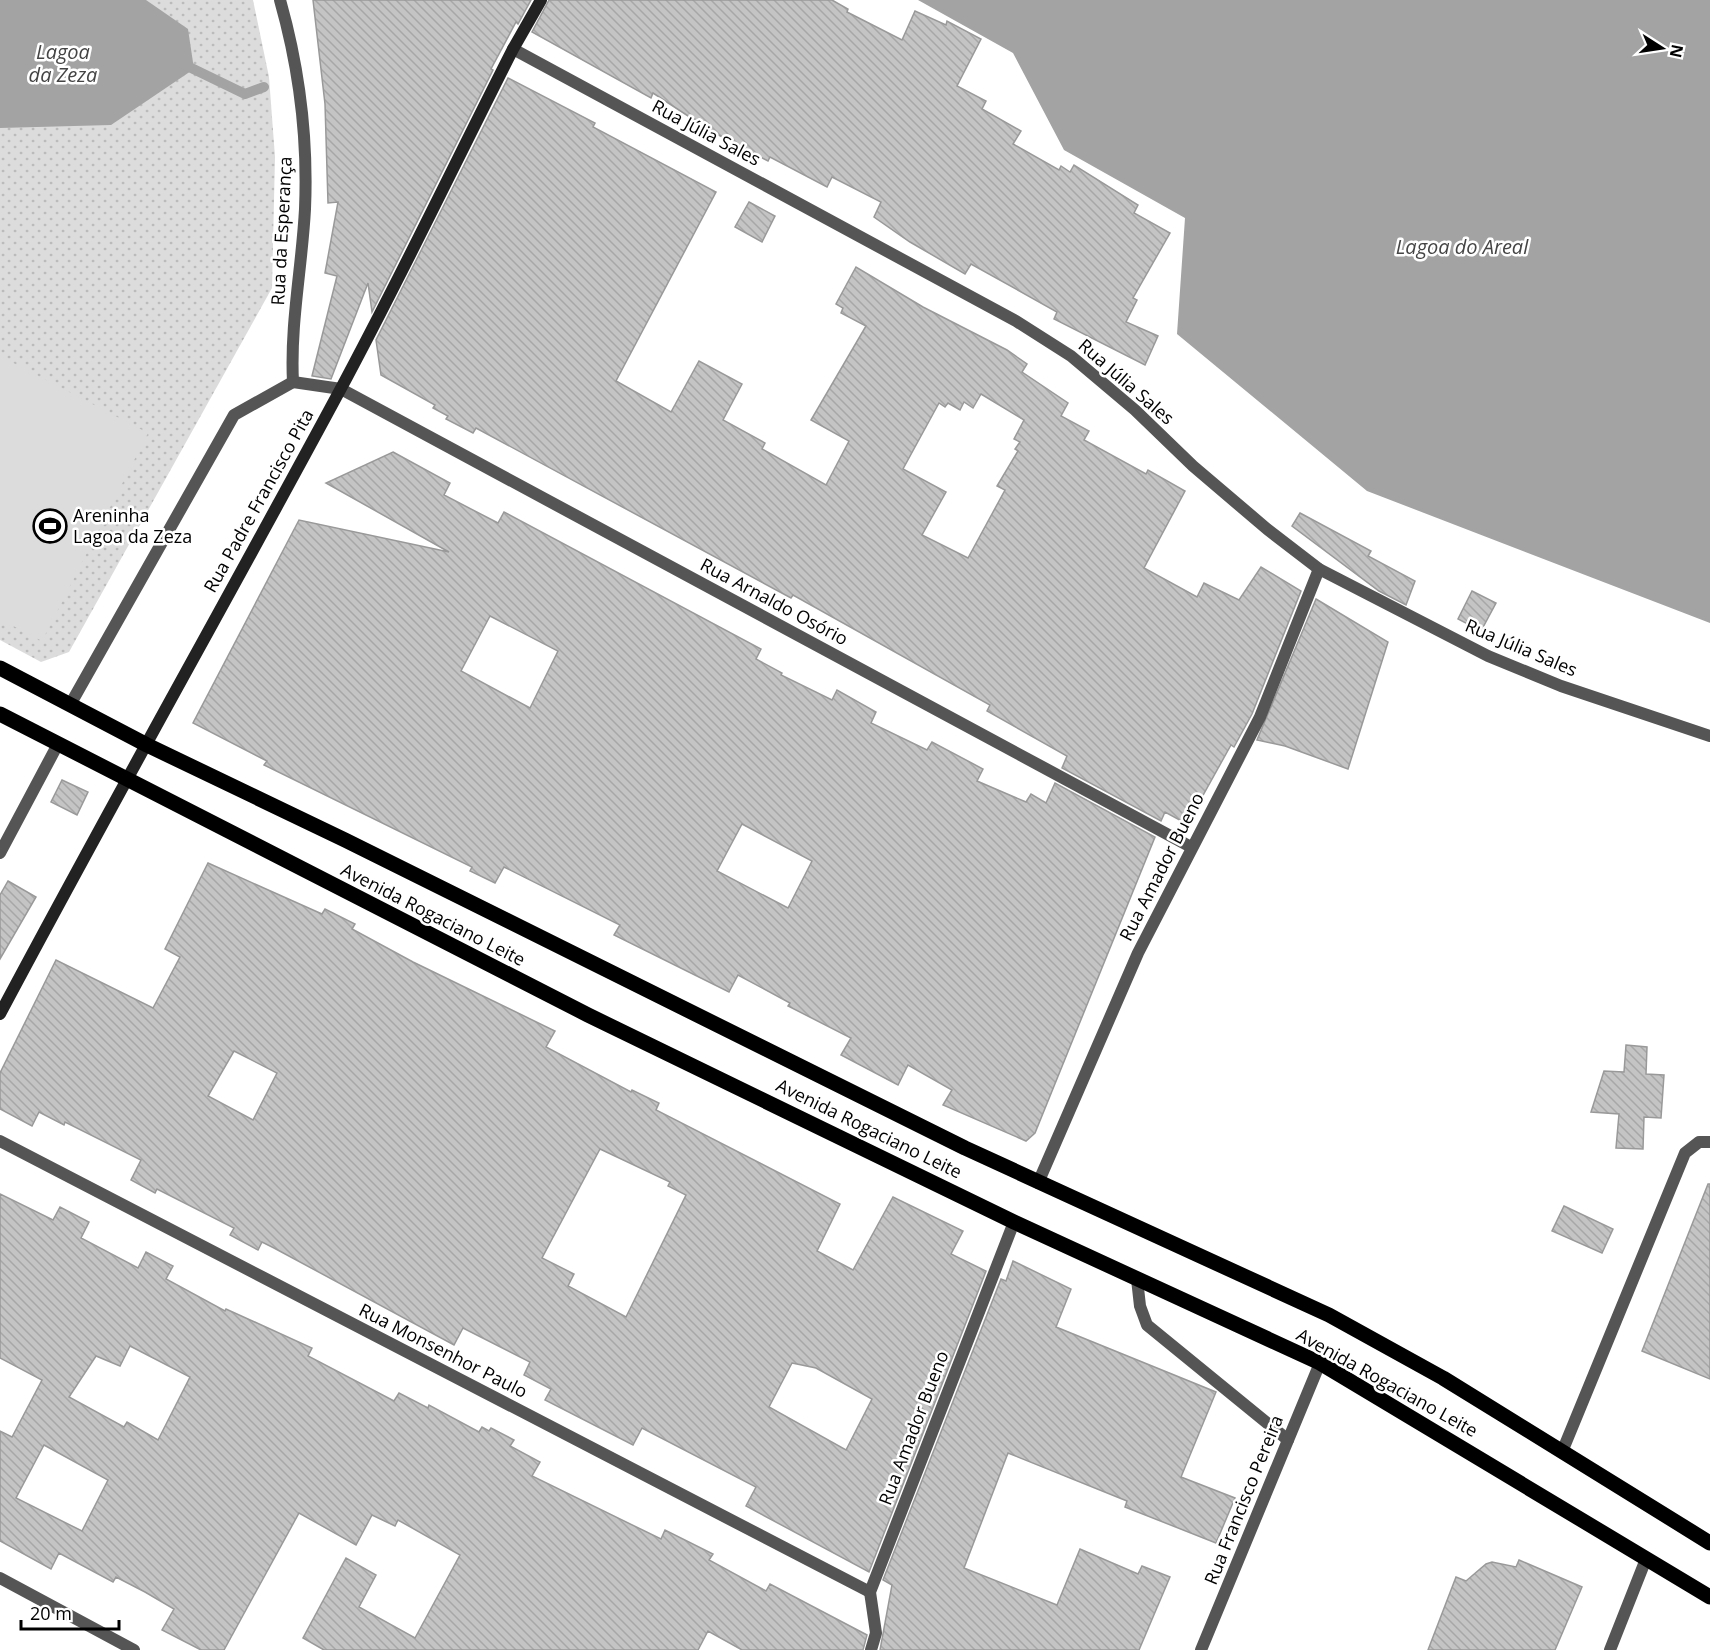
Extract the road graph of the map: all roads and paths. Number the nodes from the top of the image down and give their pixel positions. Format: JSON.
{"nodes":[{"id":1,"x":280,"y":0,"type":"edge"},
{"id":2,"x":541,"y":0,"type":"edge"},
{"id":3,"x":513,"y":49,"type":"junction"},
{"id":4,"x":293,"y":382,"type":"junction"},
{"id":5,"x":341,"y":389,"type":"junction"},
{"id":6,"x":1319,"y":569,"type":"junction"},
{"id":7,"x":0,"y":668,"type":"edge"},
{"id":8,"x":70,"y":705,"type":"junction"},
{"id":9,"x":0,"y":714,"type":"edge"},
{"id":10,"x":1710,"y":736,"type":"edge"},
{"id":11,"x":58,"y":744,"type":"junction"},
{"id":12,"x":147,"y":745,"type":"junction"},
{"id":13,"x":126,"y":778,"type":"junction"},
{"id":14,"x":1191,"y":847,"type":"junction"},
{"id":15,"x":0,"y":853,"type":"edge"},
{"id":16,"x":0,"y":1014,"type":"edge"},
{"id":17,"x":0,"y":1141,"type":"edge"},
{"id":18,"x":1710,"y":1142,"type":"edge"},
{"id":19,"x":1038,"y":1183,"type":"junction"},
{"id":20,"x":1014,"y":1222,"type":"junction"},
{"id":21,"x":1137,"y":1279,"type":"junction"},
{"id":22,"x":1320,"y":1363,"type":"junction"},
{"id":23,"x":1288,"y":1440,"type":"junction"},
{"id":24,"x":1562,"y":1452,"type":"junction"},
{"id":25,"x":1710,"y":1543,"type":"edge"},
{"id":26,"x":1646,"y":1559,"type":"junction"},
{"id":27,"x":0,"y":1578,"type":"edge"},
{"id":28,"x":870,"y":1592,"type":"junction"},
{"id":29,"x":1710,"y":1597,"type":"edge"},
{"id":30,"x":134,"y":1650,"type":"edge"},
{"id":31,"x":871,"y":1650,"type":"edge"},
{"id":32,"x":1202,"y":1650,"type":"edge"},
{"id":33,"x":1610,"y":1650,"type":"edge"}],
"edges":[{"from":1,"to":4,"type":"street","name":"Rua da Esperança"},
{"from":2,"to":3,"type":"street","name":"Rua Padre Francisco Pita"},
{"from":3,"to":5,"type":"street","name":"Rua Padre Francisco Pita"},
{"from":3,"to":6,"type":"street","name":"Rua Júlia Sales"},
{"from":4,"to":5,"type":"street"},
{"from":4,"to":8,"type":"street","name":"Rua Padre Francisco Pita"},
{"from":5,"to":12,"type":"street","name":"Rua Padre Francisco Pita"},
{"from":5,"to":14,"type":"street","name":"Rua Arnaldo Osório"},
{"from":6,"to":10,"type":"street","name":"Rua Júlia Sales"},
{"from":6,"to":14,"type":"street","name":"Rua Amador Bueno"},
{"from":7,"to":8,"type":"main road","name":"Avenida Rogaciano Leite"},
{"from":8,"to":12,"type":"main road","name":"Avenida Rogaciano Leite"},
{"from":9,"to":11,"type":"main road","name":"Avenida Rogaciano Leite"},
{"from":11,"to":13,"type":"main road","name":"Avenida Rogaciano Leite"},
{"from":11,"to":15,"type":"street"},
{"from":12,"to":13,"type":"street","name":"Rua Padre Francisco Pita"},
{"from":12,"to":19,"type":"main road","name":"Avenida Rogaciano Leite"},
{"from":13,"to":16,"type":"street","name":"Rua Padre Francisco Pita"},
{"from":13,"to":20,"type":"main road","name":"Avenida Rogaciano Leite"},
{"from":14,"to":19,"type":"street","name":"Rua Amador Bueno"},
{"from":17,"to":28,"type":"street","name":"Rua Monsenhor Paulo"},
{"from":18,"to":24,"type":"street"},
{"from":19,"to":24,"type":"main road","name":"Avenida Rogaciano Leite"},
{"from":20,"to":21,"type":"main road","name":"Avenida Rogaciano Leite"},
{"from":20,"to":28,"type":"street","name":"Rua Amador Bueno"},
{"from":21,"to":22,"type":"main road","name":"Avenida Rogaciano Leite"},
{"from":21,"to":23,"type":"street"},
{"from":22,"to":23,"type":"street","name":"Rua Francisco Pereira"},
{"from":22,"to":26,"type":"main road","name":"Avenida Rogaciano Leite"},
{"from":23,"to":32,"type":"street","name":"Rua Francisco Pereira"},
{"from":24,"to":25,"type":"main road","name":"Avenida Rogaciano Leite"},
{"from":26,"to":29,"type":"main road","name":"Avenida Rogaciano Leite"},
{"from":26,"to":33,"type":"street"},
{"from":27,"to":30,"type":"street"},
{"from":28,"to":31,"type":"street","name":"Rua Amador Bueno"}]}
